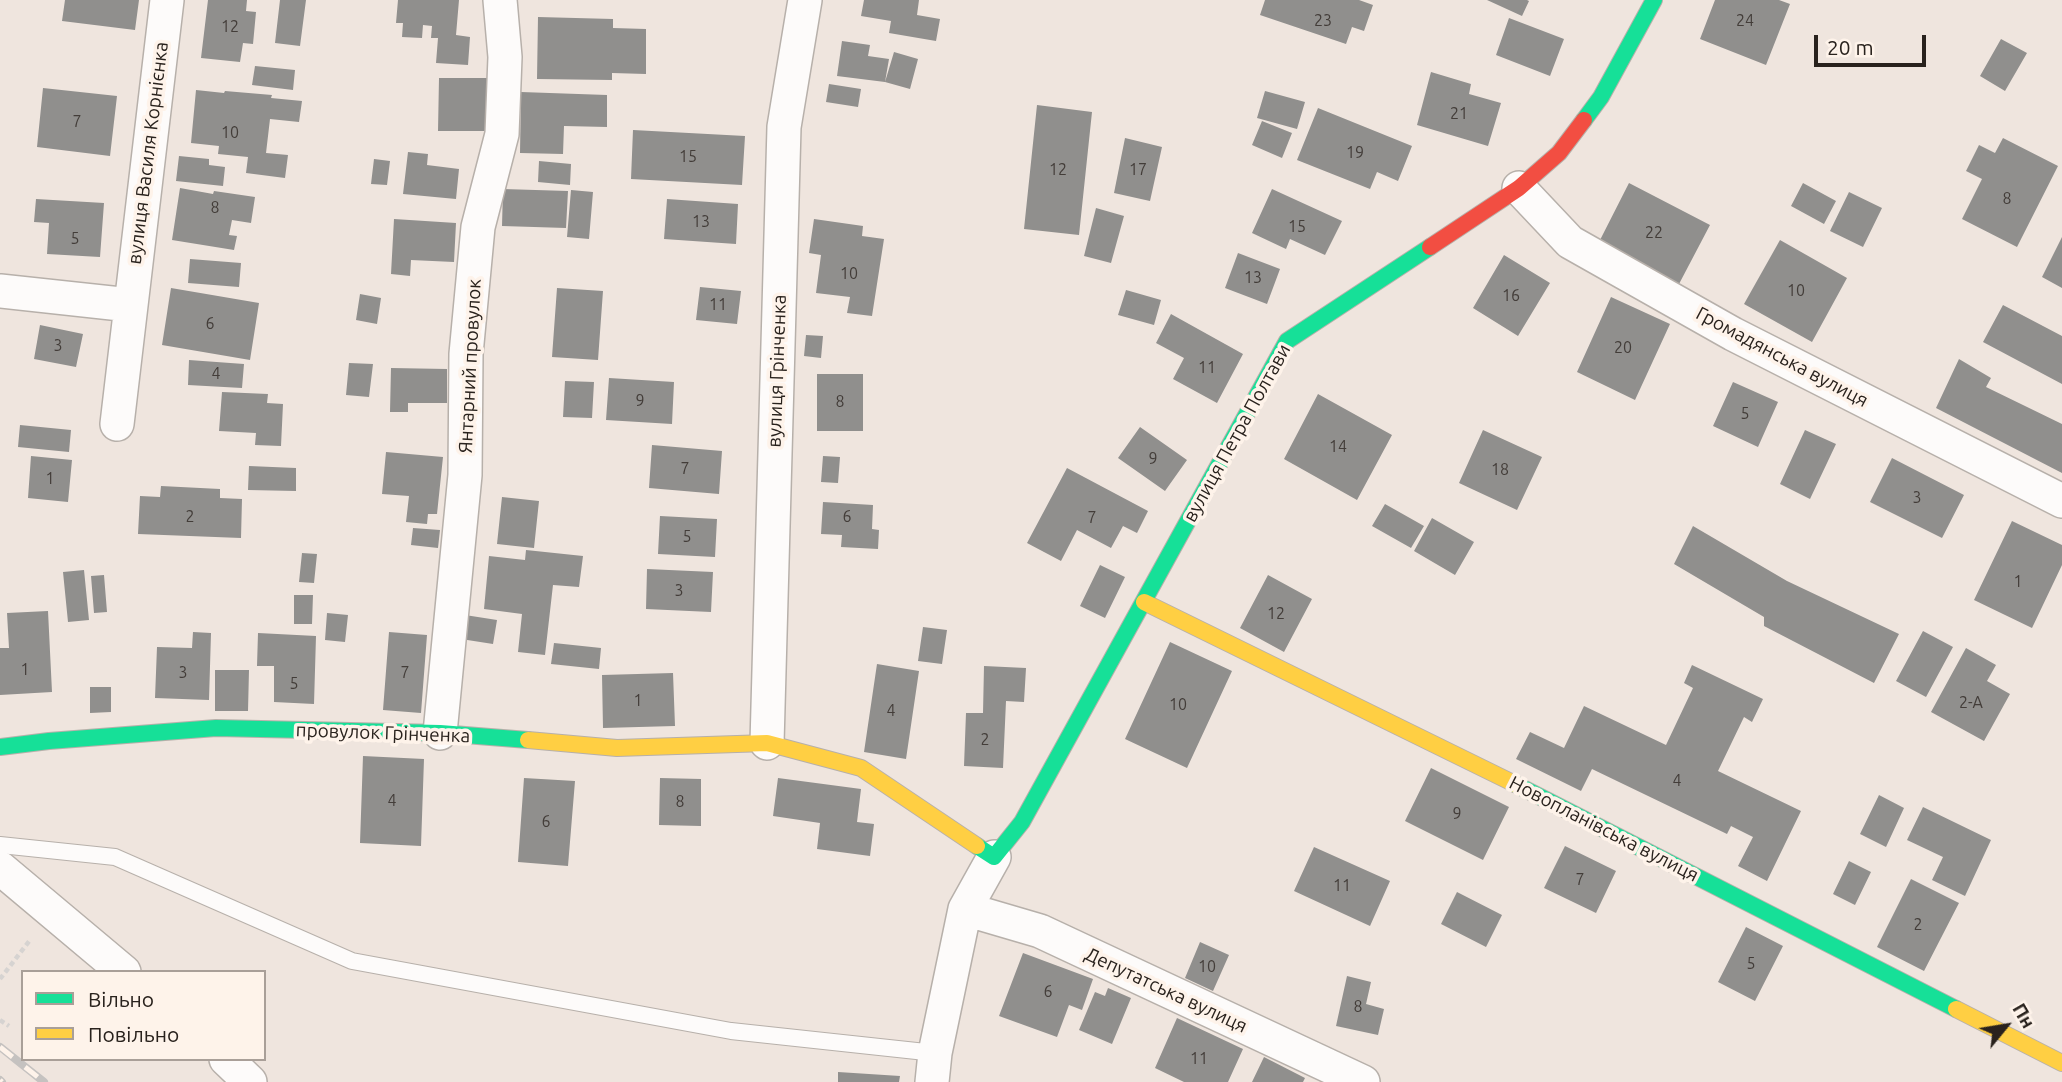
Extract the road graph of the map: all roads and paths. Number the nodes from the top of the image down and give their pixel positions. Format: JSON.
{"nodes":[{"id":1,"x":167,"y":0,"type":"edge"},
{"id":2,"x":500,"y":0,"type":"edge"},
{"id":3,"x":805,"y":0,"type":"edge"},
{"id":4,"x":1654,"y":0,"type":"edge"},
{"id":5,"x":1519,"y":188,"type":"junction"},
{"id":6,"x":0,"y":290,"type":"edge"},
{"id":7,"x":130,"y":305,"type":"junction"},
{"id":8,"x":117,"y":424,"type":"dead end"},
{"id":9,"x":2062,"y":501,"type":"edge"},
{"id":10,"x":1144,"y":602,"type":"junction"},
{"id":11,"x":440,"y":733,"type":"junction"},
{"id":12,"x":767,"y":743,"type":"junction"},
{"id":13,"x":0,"y":747,"type":"edge"},
{"id":14,"x":0,"y":845,"type":"edge"},
{"id":15,"x":994,"y":857,"type":"junction"},
{"id":16,"x":0,"y":868,"type":"edge"},
{"id":17,"x":965,"y":909,"type":"junction"},
{"id":18,"x":52,"y":911,"type":"junction"},
{"id":19,"x":122,"y":970,"type":"edge"},
{"id":20,"x":0,"y":979,"type":"edge"},
{"id":21,"x":0,"y":1020,"type":"edge"},
{"id":22,"x":9,"y":1027,"type":"dead end"},
{"id":23,"x":228,"y":1061,"type":"edge"},
{"id":24,"x":2062,"y":1063,"type":"edge"},
{"id":25,"x":933,"y":1067,"type":"edge"},
{"id":26,"x":250,"y":1082,"type":"edge"},
{"id":27,"x":1363,"y":1082,"type":"edge"}],
"edges":[{"from":1,"to":7,"type":"street","name":"вулиця Василя Корнієнка"},
{"from":2,"to":11,"type":"street","name":"Янтарний провулок"},
{"from":3,"to":12,"type":"street","name":"вулиця Грінченка"},
{"from":4,"to":5,"type":"street","name":"вулиця Петра Полтави"},
{"from":5,"to":9,"type":"street","name":"Громадянська вулиця"},
{"from":5,"to":10,"type":"street","name":"вулиця Петра Полтави"},
{"from":6,"to":7,"type":"street"},
{"from":7,"to":8,"type":"street","name":"вулиця Василя Корнієнка"},
{"from":10,"to":15,"type":"street","name":"вулиця Петра Полтави"},
{"from":10,"to":24,"type":"street","name":"Новопланівська вулиця"},
{"from":11,"to":12,"type":"street","name":"провулок Грінченка"},
{"from":11,"to":13,"type":"street","name":"провулок Грінченка"},
{"from":12,"to":15,"type":"street"},
{"from":14,"to":25,"type":"lane"},
{"from":15,"to":17,"type":"street","name":"вулиця Петра Полтави"},
{"from":16,"to":18,"type":"street"},
{"from":17,"to":25,"type":"street","name":"вулиця Петра Полтави"},
{"from":17,"to":27,"type":"street","name":"Депутатська вулиця"},
{"from":18,"to":19,"type":"street"},
{"from":18,"to":20,"type":"path"},
{"from":21,"to":22,"type":"path"},
{"from":23,"to":26,"type":"street"}]}
